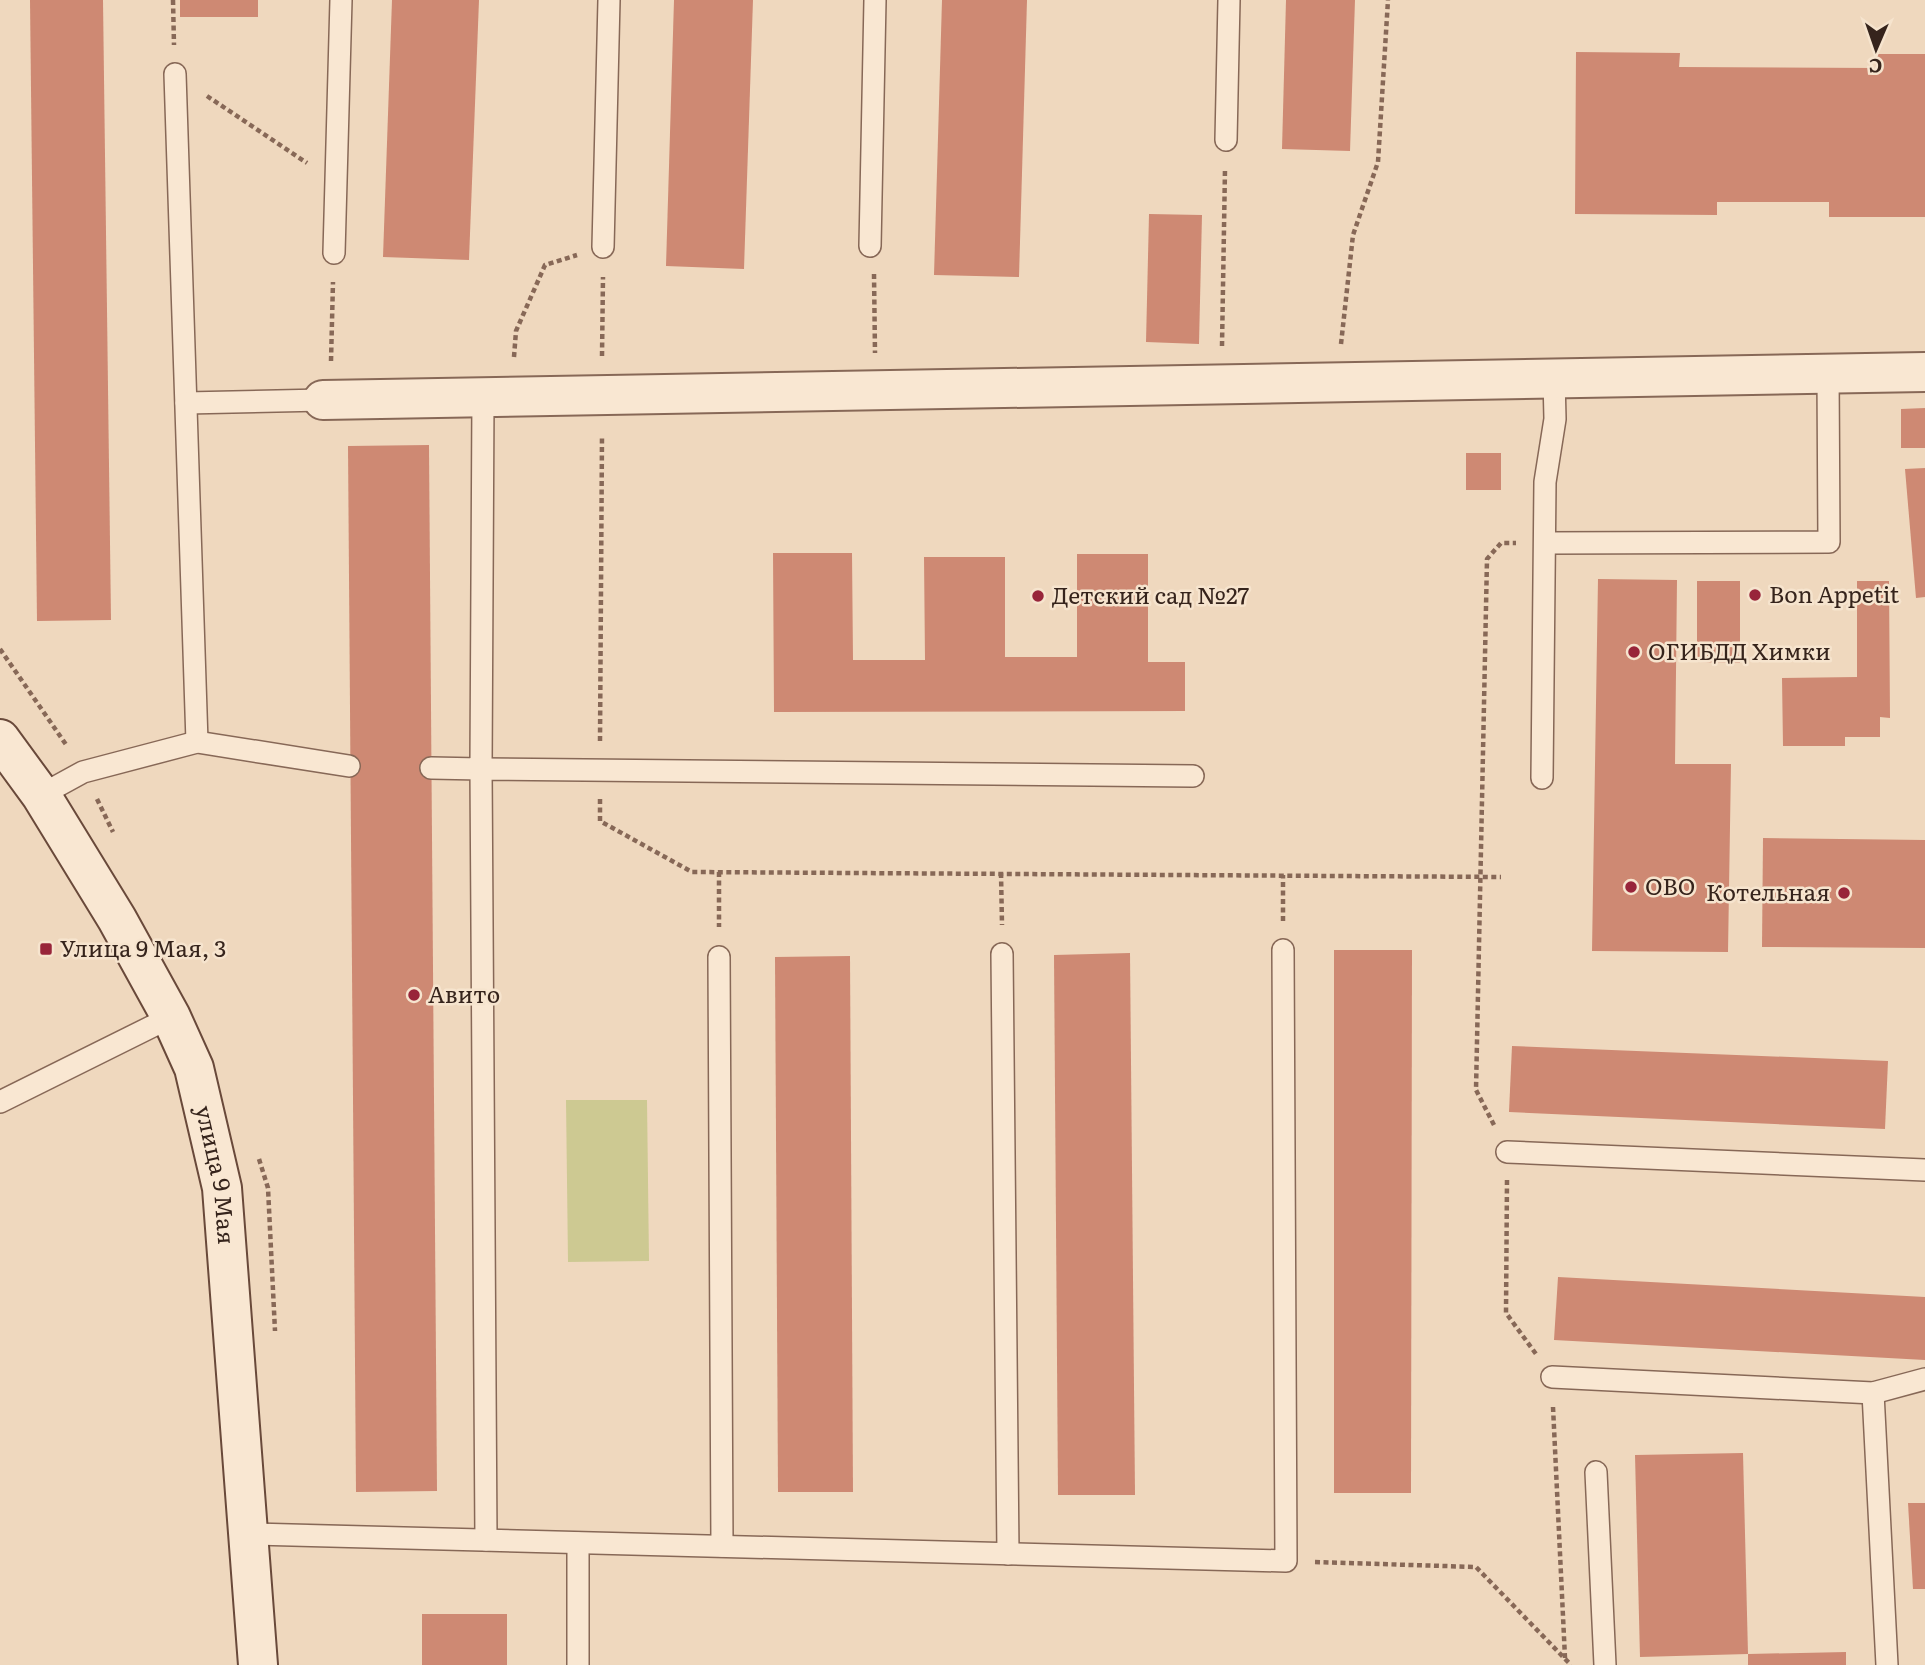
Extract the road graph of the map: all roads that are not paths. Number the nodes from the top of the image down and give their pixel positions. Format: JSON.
{"nodes":[{"id":1,"x":341,"y":0,"type":"edge"},
{"id":2,"x":609,"y":0,"type":"edge"},
{"id":3,"x":875,"y":0,"type":"edge"},
{"id":4,"x":1229,"y":0,"type":"edge"},
{"id":5,"x":175,"y":74,"type":"road end"},
{"id":6,"x":1226,"y":140,"type":"road end"},
{"id":7,"x":870,"y":246,"type":"road end"},
{"id":8,"x":603,"y":247,"type":"road end"},
{"id":9,"x":334,"y":253,"type":"road end"},
{"id":10,"x":1925,"y":372,"type":"edge"},
{"id":11,"x":1828,"y":373,"type":"junction"},
{"id":12,"x":1554,"y":378,"type":"junction"},
{"id":13,"x":497,"y":397,"type":"junction"},
{"id":14,"x":326,"y":400,"type":"joint"},
{"id":15,"x":186,"y":403,"type":"junction"},
{"id":16,"x":1545,"y":543,"type":"junction"},
{"id":17,"x":0,"y":739,"type":"edge"},
{"id":18,"x":197,"y":742,"type":"junction"},
{"id":19,"x":349,"y":766,"type":"dead end"},
{"id":20,"x":431,"y":768,"type":"dead end"},
{"id":21,"x":481,"y":769,"type":"junction"},
{"id":22,"x":1193,"y":776,"type":"dead end"},
{"id":23,"x":1542,"y":779,"type":"dead end"},
{"id":24,"x":41,"y":795,"type":"junction"},
{"id":25,"x":1283,"y":950,"type":"road end"},
{"id":26,"x":1002,"y":954,"type":"road end"},
{"id":27,"x":719,"y":957,"type":"road end"},
{"id":28,"x":171,"y":1017,"type":"junction"},
{"id":29,"x":0,"y":1102,"type":"edge"},
{"id":30,"x":1507,"y":1152,"type":"road end"},
{"id":31,"x":1925,"y":1170,"type":"edge"},
{"id":32,"x":1552,"y":1377,"type":"road end"},
{"id":33,"x":1925,"y":1379,"type":"edge"},
{"id":34,"x":1873,"y":1393,"type":"junction"},
{"id":35,"x":1596,"y":1472,"type":"dead end"},
{"id":36,"x":250,"y":1534,"type":"junction"},
{"id":37,"x":486,"y":1540,"type":"junction"},
{"id":38,"x":578,"y":1542,"type":"junction"},
{"id":39,"x":722,"y":1546,"type":"junction"},
{"id":40,"x":1008,"y":1554,"type":"junction"},
{"id":41,"x":258,"y":1665,"type":"edge"},
{"id":42,"x":578,"y":1665,"type":"edge"},
{"id":43,"x":1605,"y":1665,"type":"edge"},
{"id":44,"x":1887,"y":1665,"type":"edge"}],
"edges":[{"from":1,"to":9,"type":"lane"},
{"from":2,"to":8,"type":"lane"},
{"from":3,"to":7,"type":"lane"},
{"from":4,"to":6,"type":"lane"},
{"from":5,"to":15,"type":"lane"},
{"from":10,"to":11,"type":"street"},
{"from":11,"to":12,"type":"street"},
{"from":11,"to":16,"type":"lane"},
{"from":12,"to":13,"type":"street"},
{"from":12,"to":16,"type":"lane"},
{"from":13,"to":14,"type":"street"},
{"from":13,"to":21,"type":"lane"},
{"from":14,"to":15,"type":"lane"},
{"from":15,"to":18,"type":"lane"},
{"from":16,"to":23,"type":"lane"},
{"from":17,"to":24,"type":"street","name":"улица 9 Мая"},
{"from":18,"to":19,"type":"lane"},
{"from":18,"to":24,"type":"lane"},
{"from":20,"to":21,"type":"lane"},
{"from":21,"to":22,"type":"lane"},
{"from":21,"to":37,"type":"lane"},
{"from":24,"to":28,"type":"street","name":"улица 9 Мая"},
{"from":25,"to":40,"type":"lane"},
{"from":26,"to":40,"type":"lane"},
{"from":27,"to":39,"type":"lane"},
{"from":28,"to":29,"type":"lane"},
{"from":28,"to":36,"type":"street","name":"улица 9 Мая"},
{"from":30,"to":31,"type":"lane"},
{"from":32,"to":34,"type":"lane"},
{"from":33,"to":34,"type":"lane"},
{"from":34,"to":44,"type":"lane"},
{"from":35,"to":43,"type":"lane"},
{"from":36,"to":37,"type":"lane"},
{"from":36,"to":41,"type":"street","name":"улица 9 Мая"},
{"from":37,"to":38,"type":"lane"},
{"from":38,"to":39,"type":"lane"},
{"from":38,"to":42,"type":"lane"},
{"from":39,"to":40,"type":"lane"}]}
